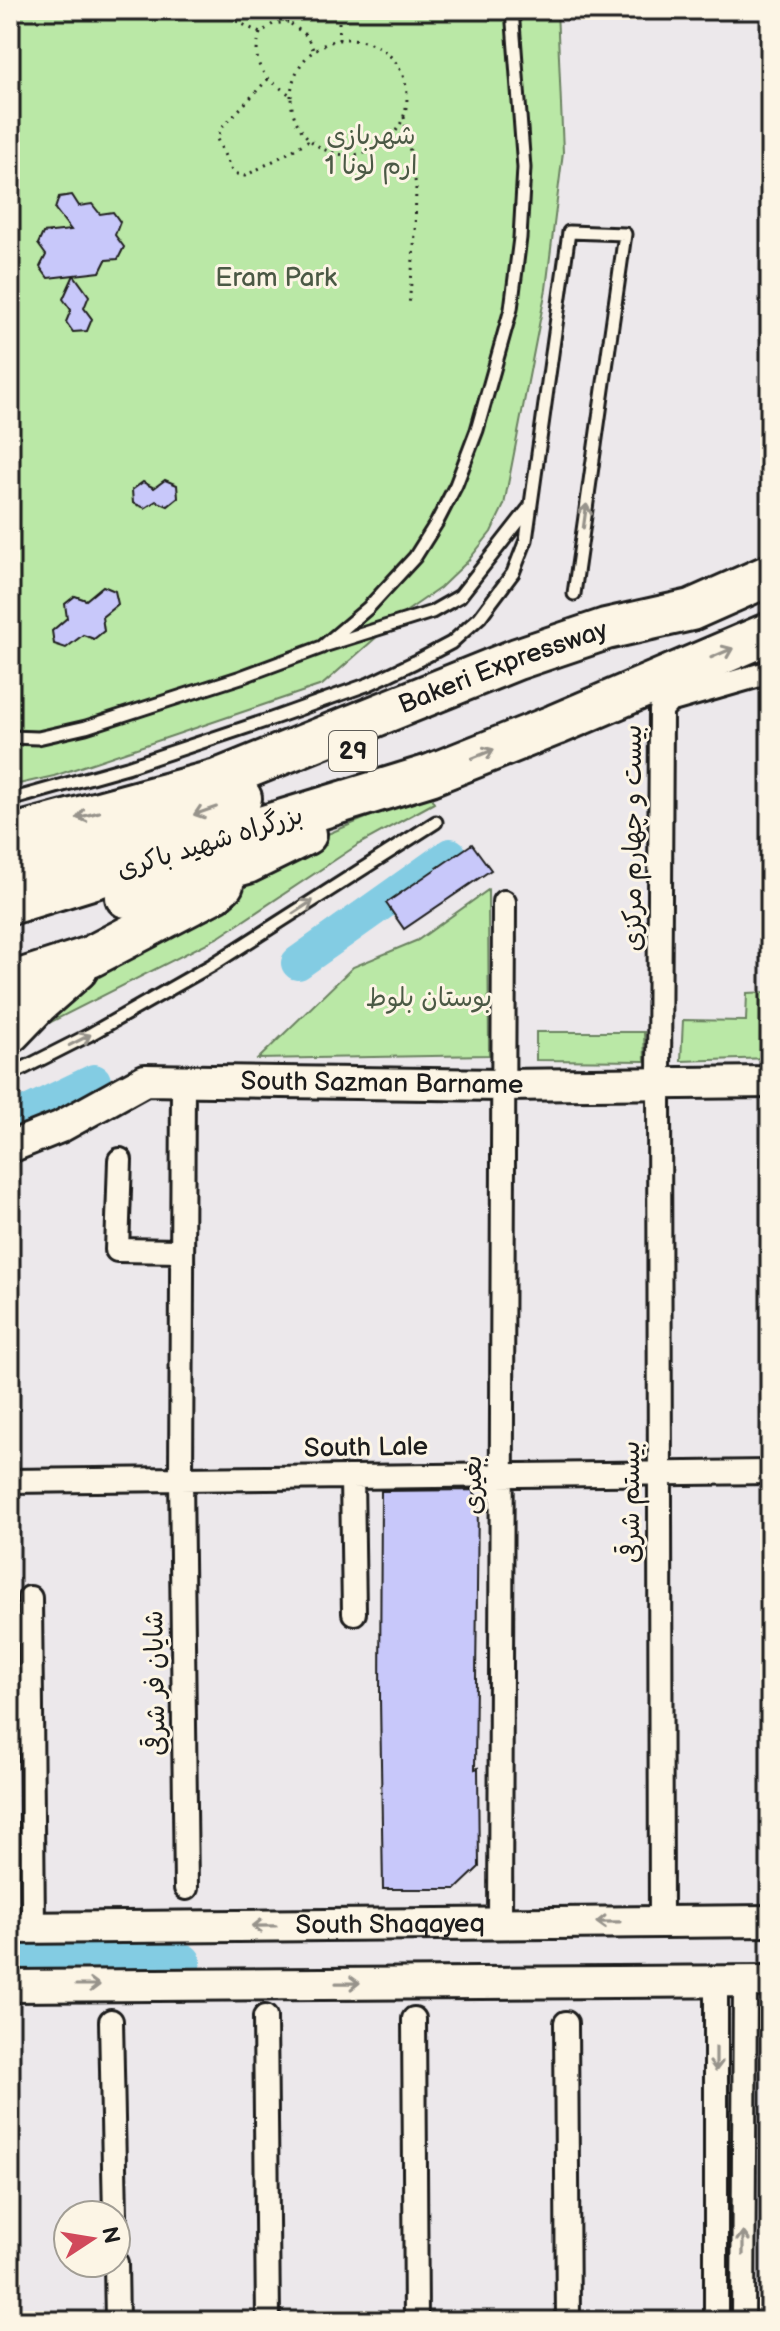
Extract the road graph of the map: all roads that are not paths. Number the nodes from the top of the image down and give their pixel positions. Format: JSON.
{"nodes":[{"id":1,"x":512,"y":10,"type":"edge"},
{"id":2,"x":530,"y":508,"type":"junction"},
{"id":3,"x":770,"y":575,"type":"edge"},
{"id":4,"x":574,"y":594,"type":"dead end"},
{"id":5,"x":691,"y":610,"type":"junction"},
{"id":6,"x":770,"y":633,"type":"edge"},
{"id":7,"x":322,"y":647,"type":"junction"},
{"id":8,"x":770,"y":672,"type":"edge"},
{"id":9,"x":10,"y":737,"type":"edge"},
{"id":10,"x":410,"y":782,"type":"junction"},
{"id":11,"x":10,"y":800,"type":"edge"},
{"id":12,"x":436,"y":822,"type":"dead end"},
{"id":13,"x":10,"y":836,"type":"edge"},
{"id":14,"x":247,"y":863,"type":"junction"},
{"id":15,"x":10,"y":877,"type":"edge"},
{"id":16,"x":504,"y":902,"type":"dead end"},
{"id":17,"x":10,"y":904,"type":"edge"},
{"id":18,"x":10,"y":929,"type":"edge"},
{"id":19,"x":10,"y":956,"type":"edge"},
{"id":20,"x":90,"y":957,"type":"junction"},
{"id":21,"x":10,"y":983,"type":"edge"},
{"id":22,"x":10,"y":1032,"type":"edge"},
{"id":23,"x":10,"y":1075,"type":"edge"},
{"id":24,"x":183,"y":1081,"type":"junction"},
{"id":25,"x":770,"y":1082,"type":"edge"},
{"id":26,"x":659,"y":1083,"type":"junction"},
{"id":27,"x":502,"y":1085,"type":"junction"},
{"id":28,"x":10,"y":1147,"type":"edge"},
{"id":29,"x":120,"y":1160,"type":"dead end"},
{"id":30,"x":181,"y":1251,"type":"junction"},
{"id":31,"x":770,"y":1472,"type":"edge"},
{"id":32,"x":659,"y":1473,"type":"junction"},
{"id":33,"x":501,"y":1475,"type":"junction"},
{"id":34,"x":352,"y":1477,"type":"junction"},
{"id":35,"x":181,"y":1478,"type":"junction"},
{"id":36,"x":10,"y":1481,"type":"edge"},
{"id":37,"x":30,"y":1598,"type":"dead end"},
{"id":38,"x":354,"y":1613,"type":"dead end"},
{"id":39,"x":186,"y":1888,"type":"dead end"},
{"id":40,"x":770,"y":1921,"type":"edge"},
{"id":41,"x":661,"y":1922,"type":"junction"},
{"id":42,"x":500,"y":1923,"type":"junction"},
{"id":43,"x":22,"y":1928,"type":"edge"},
{"id":44,"x":10,"y":1986,"type":"edge"},
{"id":45,"x":738,"y":1990,"type":"edge"},
{"id":46,"x":265,"y":2017,"type":"dead end"},
{"id":47,"x":414,"y":2019,"type":"dead end"},
{"id":48,"x":111,"y":2021,"type":"dead end"},
{"id":49,"x":566,"y":2023,"type":"dead end"},
{"id":50,"x":716,"y":2179,"type":"junction"},
{"id":51,"x":743,"y":2180,"type":"junction"},
{"id":52,"x":115,"y":2199,"type":"edge"},
{"id":53,"x":116,"y":2279,"type":"edge"},
{"id":54,"x":117,"y":2321,"type":"edge"},
{"id":55,"x":268,"y":2321,"type":"edge"},
{"id":56,"x":416,"y":2321,"type":"edge"},
{"id":57,"x":568,"y":2321,"type":"edge"},
{"id":58,"x":716,"y":2321,"type":"edge"},
{"id":59,"x":743,"y":2321,"type":"edge"}],
"edges":[{"from":1,"to":7,"type":"lane"},
{"from":4,"to":2,"type":"lane","one_way":true},
{"from":2,"to":7,"type":"lane"},
{"from":2,"to":11,"type":"lane"},
{"from":3,"to":5,"type":"highway","name":"Bakeri Expressway","number":"29"},
{"from":5,"to":13,"type":"highway","name":"Bakeri Expressway","number":"29","one_way":true},
{"from":5,"to":15,"type":"highway","number":"29","one_way":true},
{"from":10,"to":6,"type":"highway","number":"29","one_way":true},
{"from":7,"to":9,"type":"lane"},
{"from":8,"to":26,"type":"street","name":"بیست و چهارم مرکزی"},
{"from":10,"to":14,"type":"highway","number":"29"},
{"from":10,"to":17,"type":"highway","name":"بزرگراه شهید باکری","number":"29"},
{"from":23,"to":12,"type":"lane","one_way":true},
{"from":14,"to":18,"type":"highway","number":"29"},
{"from":14,"to":19,"type":"highway"},
{"from":14,"to":20,"type":"highway"},
{"from":16,"to":27,"type":"street","name":"بغیری"},
{"from":20,"to":21,"type":"highway"},
{"from":20,"to":22,"type":"highway"},
{"from":24,"to":27,"type":"main road","name":"South Sazman Barname"},
{"from":24,"to":28,"type":"main road","name":"South Sazman Barname"},
{"from":24,"to":30,"type":"street","name":"شایان فر شرقی"},
{"from":25,"to":26,"type":"main road","name":"South Sazman Barname"},
{"from":26,"to":27,"type":"main road","name":"South Sazman Barname"},
{"from":26,"to":32,"type":"street","name":"بیستم شرقی"},
{"from":27,"to":33,"type":"street","name":"بغیری"},
{"from":29,"to":30,"type":"street"},
{"from":30,"to":35,"type":"street","name":"شایان فر شرقی"},
{"from":31,"to":32,"type":"street","name":"South Lale"},
{"from":32,"to":33,"type":"street","name":"South Lale"},
{"from":32,"to":41,"type":"street","name":"بیستم شرقی"},
{"from":33,"to":34,"type":"street","name":"South Lale"},
{"from":33,"to":42,"type":"street","name":"بغیری"},
{"from":34,"to":35,"type":"street","name":"South Lale"},
{"from":34,"to":38,"type":"street"},
{"from":35,"to":36,"type":"street","name":"South Lale"},
{"from":35,"to":39,"type":"street","name":"شایان فر شرقی"},
{"from":37,"to":43,"type":"street"},
{"from":40,"to":41,"type":"main road","name":"South Shaqayeq"},
{"from":41,"to":42,"type":"main road","name":"South Shaqayeq","one_way":true},
{"from":42,"to":43,"type":"main road","name":"South Shaqayeq","one_way":true},
{"from":44,"to":45,"type":"main road","one_way":true},
{"from":45,"to":50,"type":"street","one_way":true},
{"from":45,"to":51,"type":"street"},
{"from":46,"to":55,"type":"street"},
{"from":47,"to":56,"type":"street"},
{"from":48,"to":52,"type":"street"},
{"from":49,"to":57,"type":"street"},
{"from":50,"to":51,"type":"street"},
{"from":50,"to":58,"type":"street"},
{"from":59,"to":51,"type":"street","one_way":true},
{"from":53,"to":54,"type":"street"}]}
